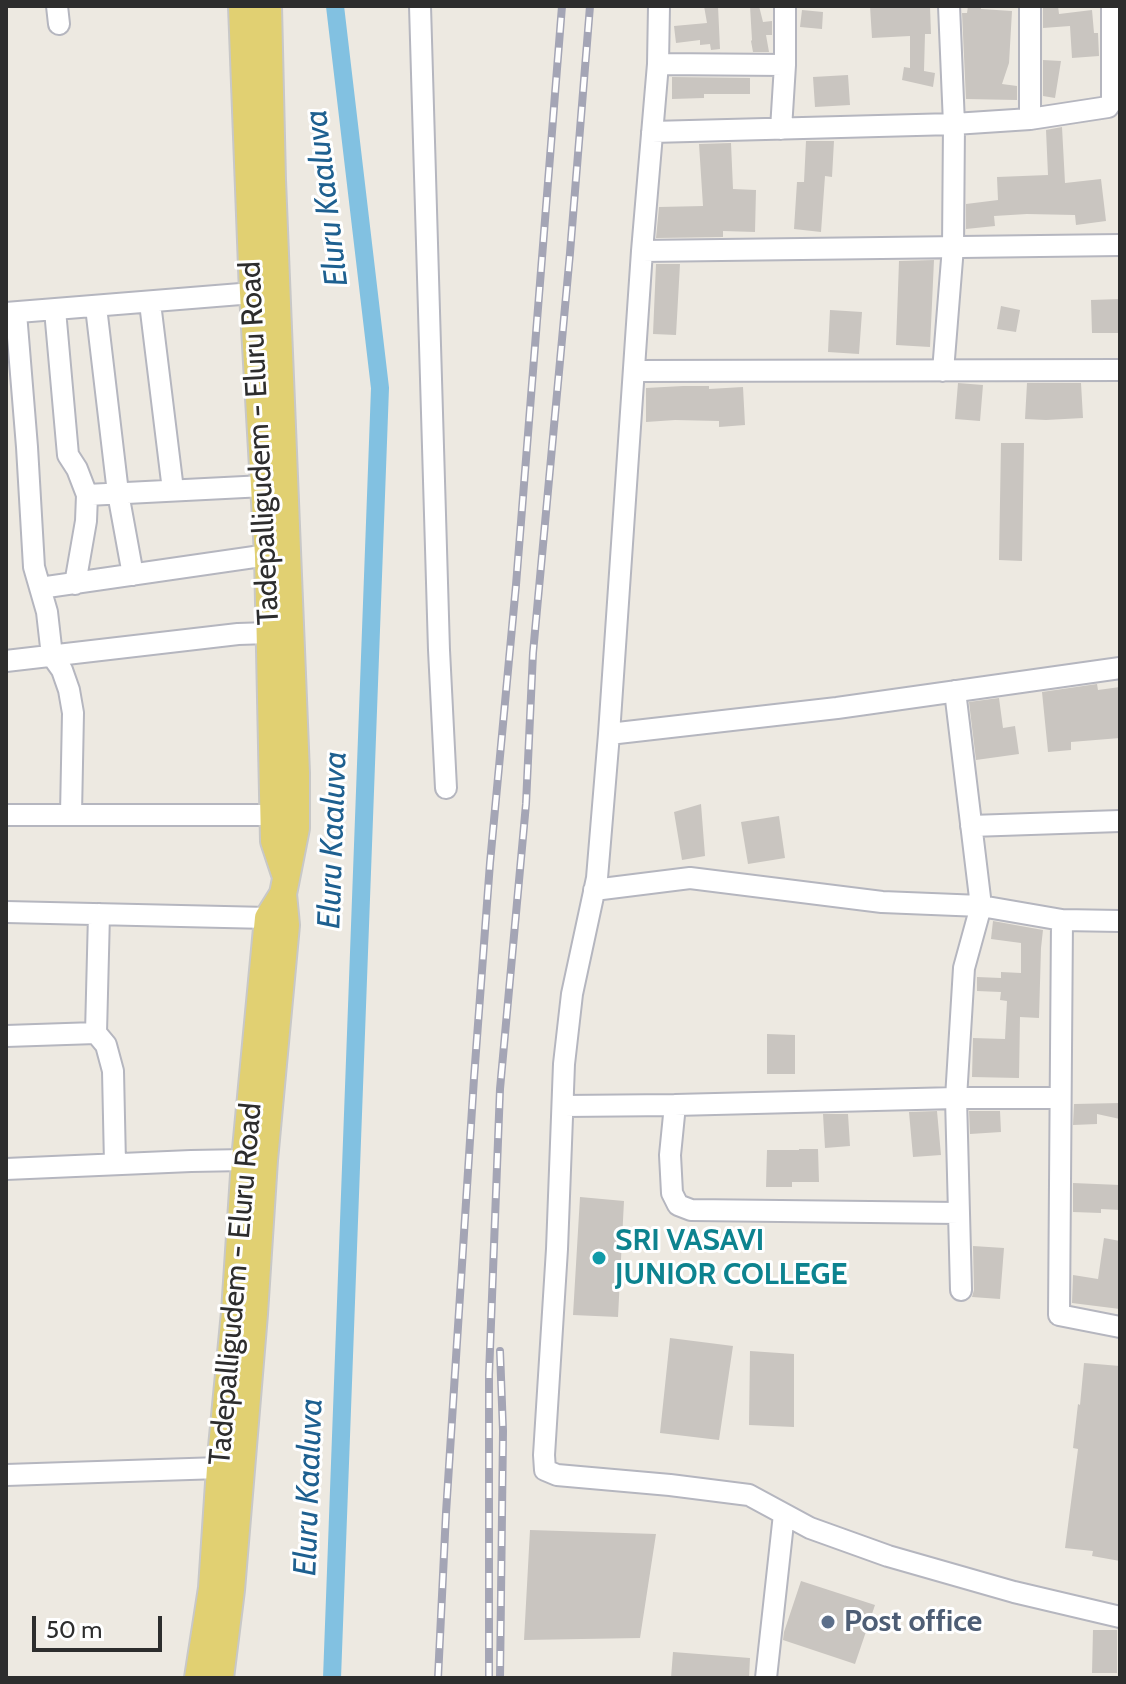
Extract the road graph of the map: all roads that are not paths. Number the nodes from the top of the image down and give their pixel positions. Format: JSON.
{"nodes":[{"id":1,"x":242,"y":6,"type":"edge"},
{"id":2,"x":268,"y":6,"type":"edge"},
{"id":3,"x":420,"y":6,"type":"edge"},
{"id":4,"x":659,"y":6,"type":"edge"},
{"id":5,"x":785,"y":6,"type":"edge"},
{"id":6,"x":949,"y":6,"type":"edge"},
{"id":7,"x":1030,"y":6,"type":"edge"},
{"id":8,"x":1112,"y":6,"type":"edge"},
{"id":9,"x":658,"y":64,"type":"junction"},
{"id":10,"x":785,"y":65,"type":"junction"},
{"id":11,"x":1030,"y":119,"type":"junction"},
{"id":12,"x":954,"y":124,"type":"junction"},
{"id":13,"x":781,"y":129,"type":"junction"},
{"id":14,"x":652,"y":132,"type":"junction"},
{"id":15,"x":1120,"y":245,"type":"edge"},
{"id":16,"x":953,"y":247,"type":"junction"},
{"id":17,"x":642,"y":251,"type":"junction"},
{"id":18,"x":253,"y":293,"type":"junction"},
{"id":19,"x":150,"y":303,"type":"junction"},
{"id":20,"x":96,"y":307,"type":"junction"},
{"id":21,"x":55,"y":310,"type":"junction"},
{"id":22,"x":11,"y":313,"type":"edge"},
{"id":23,"x":1120,"y":370,"type":"edge"},
{"id":24,"x":635,"y":371,"type":"junction"},
{"id":25,"x":943,"y":371,"type":"junction"},
{"id":26,"x":264,"y":486,"type":"junction"},
{"id":27,"x":173,"y":490,"type":"junction"},
{"id":28,"x":118,"y":493,"type":"junction"},
{"id":29,"x":87,"y":495,"type":"junction"},
{"id":30,"x":268,"y":555,"type":"junction"},
{"id":31,"x":133,"y":575,"type":"junction"},
{"id":32,"x":75,"y":584,"type":"junction"},
{"id":33,"x":40,"y":588,"type":"junction"},
{"id":34,"x":269,"y":633,"type":"junction"},
{"id":35,"x":52,"y":656,"type":"junction"},
{"id":36,"x":6,"y":661,"type":"edge"},
{"id":37,"x":1120,"y":668,"type":"edge"},
{"id":38,"x":955,"y":691,"type":"junction"},
{"id":39,"x":609,"y":734,"type":"junction"},
{"id":40,"x":446,"y":788,"type":"dead end"},
{"id":41,"x":71,"y":814,"type":"junction"},
{"id":42,"x":6,"y":815,"type":"edge"},
{"id":43,"x":273,"y":815,"type":"junction"},
{"id":44,"x":1120,"y":821,"type":"edge"},
{"id":45,"x":971,"y":826,"type":"junction"},
{"id":46,"x":287,"y":877,"type":"junction"},
{"id":47,"x":594,"y":890,"type":"junction"},
{"id":48,"x":981,"y":906,"type":"junction"},
{"id":49,"x":6,"y":912,"type":"edge"},
{"id":50,"x":99,"y":914,"type":"junction"},
{"id":51,"x":268,"y":918,"type":"junction"},
{"id":52,"x":1062,"y":920,"type":"junction"},
{"id":53,"x":1120,"y":921,"type":"edge"},
{"id":54,"x":96,"y":1033,"type":"junction"},
{"id":55,"x":6,"y":1036,"type":"edge"},
{"id":56,"x":956,"y":1098,"type":"junction"},
{"id":57,"x":1060,"y":1098,"type":"junction"},
{"id":58,"x":675,"y":1105,"type":"junction"},
{"id":59,"x":563,"y":1106,"type":"junction"},
{"id":60,"x":245,"y":1160,"type":"junction"},
{"id":61,"x":115,"y":1164,"type":"junction"},
{"id":62,"x":6,"y":1169,"type":"edge"},
{"id":63,"x":959,"y":1213,"type":"junction"},
{"id":64,"x":961,"y":1290,"type":"dead end"},
{"id":65,"x":1120,"y":1327,"type":"edge"},
{"id":66,"x":220,"y":1468,"type":"junction"},
{"id":67,"x":6,"y":1475,"type":"edge"},
{"id":68,"x":784,"y":1514,"type":"junction"},
{"id":69,"x":1120,"y":1617,"type":"edge"},
{"id":70,"x":198,"y":1678,"type":"edge"},
{"id":71,"x":220,"y":1678,"type":"edge"},
{"id":72,"x":766,"y":1678,"type":"edge"}],
"edges":[{"from":1,"to":18,"type":"main road","name":"Tadepalligudem - Eluru Road"},
{"from":2,"to":46,"type":"main road","name":"Tadepalligudem - Eluru Road"},
{"from":3,"to":40,"type":"street"},
{"from":4,"to":9,"type":"street"},
{"from":5,"to":10,"type":"street"},
{"from":6,"to":12,"type":"street"},
{"from":7,"to":11,"type":"street"},
{"from":8,"to":11,"type":"street"},
{"from":9,"to":10,"type":"street"},
{"from":9,"to":14,"type":"street"},
{"from":10,"to":13,"type":"street"},
{"from":11,"to":12,"type":"street"},
{"from":12,"to":13,"type":"street"},
{"from":12,"to":16,"type":"street"},
{"from":13,"to":14,"type":"street"},
{"from":14,"to":17,"type":"street"},
{"from":15,"to":16,"type":"street"},
{"from":16,"to":17,"type":"street"},
{"from":16,"to":25,"type":"street"},
{"from":17,"to":24,"type":"street"},
{"from":18,"to":19,"type":"street"},
{"from":18,"to":26,"type":"main road","name":"Tadepalligudem - Eluru Road"},
{"from":19,"to":20,"type":"street"},
{"from":19,"to":27,"type":"street"},
{"from":20,"to":21,"type":"street"},
{"from":20,"to":28,"type":"street"},
{"from":21,"to":22,"type":"street"},
{"from":21,"to":29,"type":"street"},
{"from":22,"to":33,"type":"street"},
{"from":23,"to":25,"type":"street"},
{"from":24,"to":25,"type":"street"},
{"from":24,"to":39,"type":"street"},
{"from":26,"to":27,"type":"street"},
{"from":26,"to":30,"type":"main road","name":"Tadepalligudem - Eluru Road"},
{"from":27,"to":28,"type":"street"},
{"from":28,"to":29,"type":"street"},
{"from":28,"to":31,"type":"street"},
{"from":29,"to":32,"type":"street"},
{"from":30,"to":31,"type":"street"},
{"from":30,"to":34,"type":"main road","name":"Tadepalligudem - Eluru Road"},
{"from":31,"to":32,"type":"street"},
{"from":32,"to":33,"type":"street"},
{"from":33,"to":35,"type":"street"},
{"from":34,"to":35,"type":"street"},
{"from":34,"to":43,"type":"main road","name":"Tadepalligudem - Eluru Road"},
{"from":35,"to":36,"type":"street"},
{"from":35,"to":41,"type":"street"},
{"from":37,"to":38,"type":"street"},
{"from":38,"to":39,"type":"street"},
{"from":38,"to":45,"type":"street"},
{"from":39,"to":47,"type":"street"},
{"from":41,"to":42,"type":"street"},
{"from":41,"to":43,"type":"street"},
{"from":43,"to":46,"type":"main road","name":"Tadepalligudem - Eluru Road"},
{"from":44,"to":45,"type":"street"},
{"from":45,"to":48,"type":"street"},
{"from":46,"to":51,"type":"main road","name":"Tadepalligudem - Eluru Road"},
{"from":46,"to":71,"type":"main road","name":"Tadepalligudem - Eluru Road"},
{"from":47,"to":48,"type":"street"},
{"from":47,"to":59,"type":"street"},
{"from":48,"to":52,"type":"street"},
{"from":48,"to":56,"type":"street"},
{"from":49,"to":50,"type":"street"},
{"from":50,"to":51,"type":"street"},
{"from":50,"to":54,"type":"street"},
{"from":51,"to":60,"type":"main road","name":"Tadepalligudem - Eluru Road"},
{"from":52,"to":53,"type":"street"},
{"from":52,"to":57,"type":"street"},
{"from":54,"to":55,"type":"street"},
{"from":54,"to":61,"type":"street"},
{"from":56,"to":57,"type":"street"},
{"from":56,"to":58,"type":"street"},
{"from":56,"to":63,"type":"street"},
{"from":57,"to":65,"type":"street"},
{"from":58,"to":59,"type":"street"},
{"from":58,"to":63,"type":"street"},
{"from":59,"to":68,"type":"street"},
{"from":60,"to":61,"type":"street"},
{"from":60,"to":66,"type":"main road","name":"Tadepalligudem - Eluru Road"},
{"from":61,"to":62,"type":"street"},
{"from":63,"to":64,"type":"street"},
{"from":66,"to":67,"type":"street"},
{"from":66,"to":70,"type":"main road","name":"Tadepalligudem - Eluru Road"},
{"from":68,"to":69,"type":"street"},
{"from":68,"to":72,"type":"street"}]}
